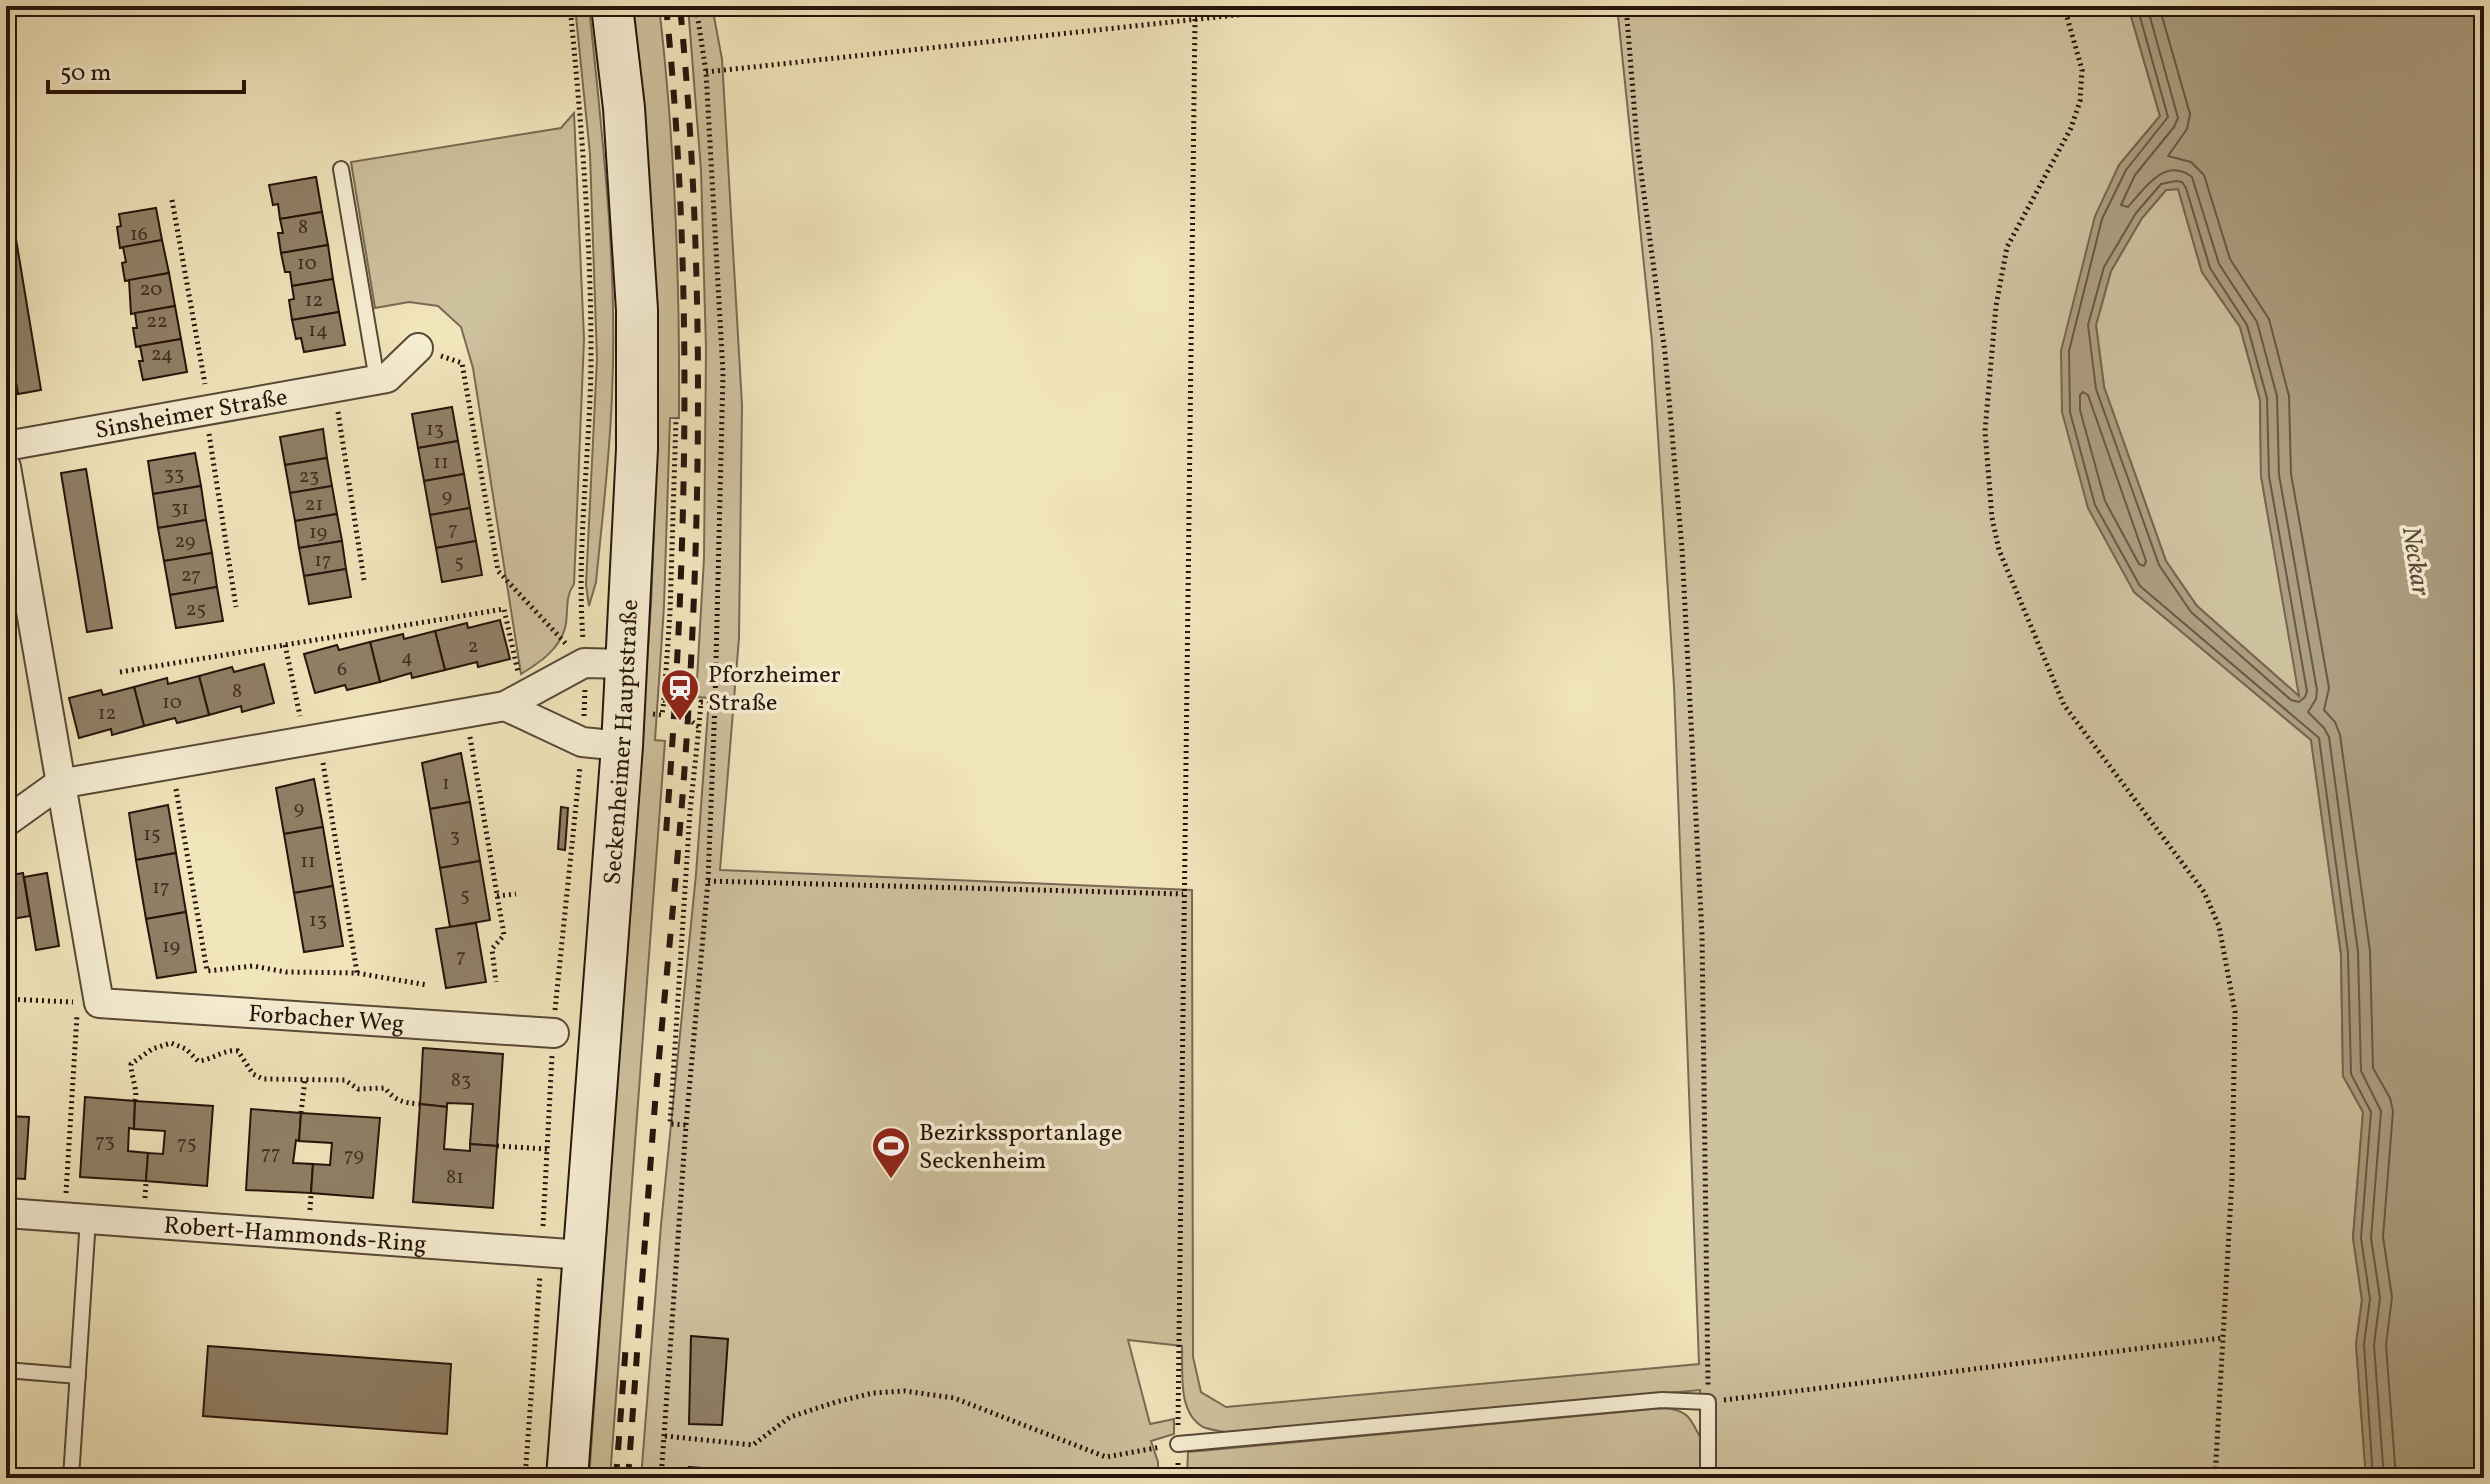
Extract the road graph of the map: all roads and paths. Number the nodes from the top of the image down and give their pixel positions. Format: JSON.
{"nodes":[{"id":1,"x":612,"y":6,"type":"edge"},
{"id":2,"x":696,"y":6,"type":"edge"},
{"id":3,"x":1320,"y":6,"type":"edge"},
{"id":4,"x":1626,"y":6,"type":"edge"},
{"id":5,"x":2064,"y":6,"type":"edge"},
{"id":6,"x":1195,"y":18,"type":"junction"},
{"id":7,"x":706,"y":72,"type":"junction"},
{"id":8,"x":341,"y":169,"type":"dead end"},
{"id":9,"x":418,"y":348,"type":"joint"},
{"id":10,"x":377,"y":380,"type":"junction"},
{"id":11,"x":334,"y":387,"type":"junction"},
{"id":12,"x":676,"y":418,"type":"dead end"},
{"id":13,"x":6,"y":446,"type":"edge"},
{"id":14,"x":6,"y":467,"type":"edge"},
{"id":15,"x":364,"y":580,"type":"dead end"},
{"id":16,"x":285,"y":645,"type":"junction"},
{"id":17,"x":584,"y":663,"type":"junction"},
{"id":18,"x":627,"y":664,"type":"junction"},
{"id":19,"x":120,"y":672,"type":"dead end"},
{"id":20,"x":664,"y":700,"type":"dead end"},
{"id":21,"x":514,"y":701,"type":"junction"},
{"id":22,"x":715,"y":703,"type":"junction"},
{"id":23,"x":466,"y":713,"type":"junction"},
{"id":24,"x":699,"y":727,"type":"dead end"},
{"id":25,"x":312,"y":740,"type":"junction"},
{"id":26,"x":697,"y":745,"type":"dead end"},
{"id":27,"x":622,"y":746,"type":"junction"},
{"id":28,"x":172,"y":764,"type":"junction"},
{"id":29,"x":59,"y":784,"type":"junction"},
{"id":30,"x":6,"y":822,"type":"edge"},
{"id":31,"x":708,"y":881,"type":"junction"},
{"id":32,"x":516,"y":894,"type":"dead end"},
{"id":33,"x":1183,"y":894,"type":"junction"},
{"id":34,"x":497,"y":896,"type":"junction"},
{"id":35,"x":357,"y":973,"type":"junction"},
{"id":36,"x":496,"y":982,"type":"dead end"},
{"id":37,"x":427,"y":985,"type":"dead end"},
{"id":38,"x":6,"y":999,"type":"edge"},
{"id":39,"x":554,"y":1033,"type":"dead end"},
{"id":40,"x":305,"y":1079,"type":"junction"},
{"id":41,"x":135,"y":1101,"type":"dead end"},
{"id":42,"x":420,"y":1104,"type":"dead end"},
{"id":43,"x":301,"y":1113,"type":"dead end"},
{"id":44,"x":686,"y":1125,"type":"junction"},
{"id":45,"x":497,"y":1146,"type":"dead end"},
{"id":46,"x":547,"y":1149,"type":"dead end"},
{"id":47,"x":6,"y":1213,"type":"edge"},
{"id":48,"x":76,"y":1218,"type":"junction"},
{"id":49,"x":583,"y":1255,"type":"junction"},
{"id":50,"x":2223,"y":1338,"type":"junction"},
{"id":51,"x":6,"y":1370,"type":"edge"},
{"id":52,"x":78,"y":1376,"type":"junction"},
{"id":53,"x":1708,"y":1402,"type":"junction"},
{"id":54,"x":665,"y":1436,"type":"junction"},
{"id":55,"x":1178,"y":1444,"type":"junction"},
{"id":56,"x":71,"y":1478,"type":"edge"},
{"id":57,"x":567,"y":1478,"type":"edge"},
{"id":58,"x":661,"y":1478,"type":"edge"},
{"id":59,"x":1708,"y":1478,"type":"edge"},
{"id":60,"x":2215,"y":1478,"type":"edge"}],
"edges":[{"from":1,"to":18,"type":"main road","name":"Seckenheimer Hauptstraße"},
{"from":2,"to":7,"type":"path"},
{"from":3,"to":6,"type":"path"},
{"from":4,"to":53,"type":"path"},
{"from":5,"to":50,"type":"path"},
{"from":6,"to":7,"type":"path"},
{"from":6,"to":33,"type":"path"},
{"from":7,"to":22,"type":"path"},
{"from":8,"to":10,"type":"lane"},
{"from":9,"to":10,"type":"street","name":"Sinsheimer Straße"},
{"from":9,"to":17,"type":"path"},
{"from":10,"to":11,"type":"street","name":"Sinsheimer Straße"},
{"from":11,"to":13,"type":"street","name":"Sinsheimer Straße"},
{"from":11,"to":15,"type":"path"},
{"from":12,"to":20,"type":"path"},
{"from":14,"to":29,"type":"street"},
{"from":16,"to":19,"type":"path"},
{"from":16,"to":21,"type":"path"},
{"from":16,"to":25,"type":"path"},
{"from":17,"to":18,"type":"street"},
{"from":17,"to":21,"type":"street"},
{"from":18,"to":27,"type":"main road","name":"Seckenheimer Hauptstraße"},
{"from":21,"to":23,"type":"street"},
{"from":21,"to":27,"type":"street"},
{"from":22,"to":24,"type":"path"},
{"from":22,"to":31,"type":"path"},
{"from":23,"to":25,"type":"street"},
{"from":23,"to":34,"type":"path"},
{"from":25,"to":28,"type":"street"},
{"from":25,"to":35,"type":"path"},
{"from":26,"to":44,"type":"path"},
{"from":27,"to":49,"type":"main road","name":"Seckenheimer Hauptstraße"},
{"from":28,"to":29,"type":"street"},
{"from":28,"to":35,"type":"path"},
{"from":29,"to":30,"type":"street"},
{"from":29,"to":39,"type":"street","name":"Forbacher Weg"},
{"from":31,"to":33,"type":"path"},
{"from":31,"to":44,"type":"path"},
{"from":32,"to":34,"type":"path"},
{"from":33,"to":55,"type":"path"},
{"from":34,"to":36,"type":"path"},
{"from":35,"to":37,"type":"path"},
{"from":38,"to":48,"type":"path"},
{"from":40,"to":41,"type":"path"},
{"from":40,"to":42,"type":"path"},
{"from":40,"to":43,"type":"path"},
{"from":44,"to":54,"type":"path"},
{"from":45,"to":46,"type":"path"},
{"from":47,"to":48,"type":"street","name":"Robert-Hammonds-Ring"},
{"from":48,"to":49,"type":"street","name":"Robert-Hammonds-Ring"},
{"from":48,"to":52,"type":"lane"},
{"from":49,"to":57,"type":"main road","name":"Seckenheimer Hauptstraße"},
{"from":50,"to":53,"type":"path"},
{"from":50,"to":60,"type":"path"},
{"from":51,"to":52,"type":"lane"},
{"from":52,"to":56,"type":"lane"},
{"from":53,"to":55,"type":"lane"},
{"from":53,"to":59,"type":"lane"},
{"from":54,"to":55,"type":"path"},
{"from":54,"to":58,"type":"path"}]}
